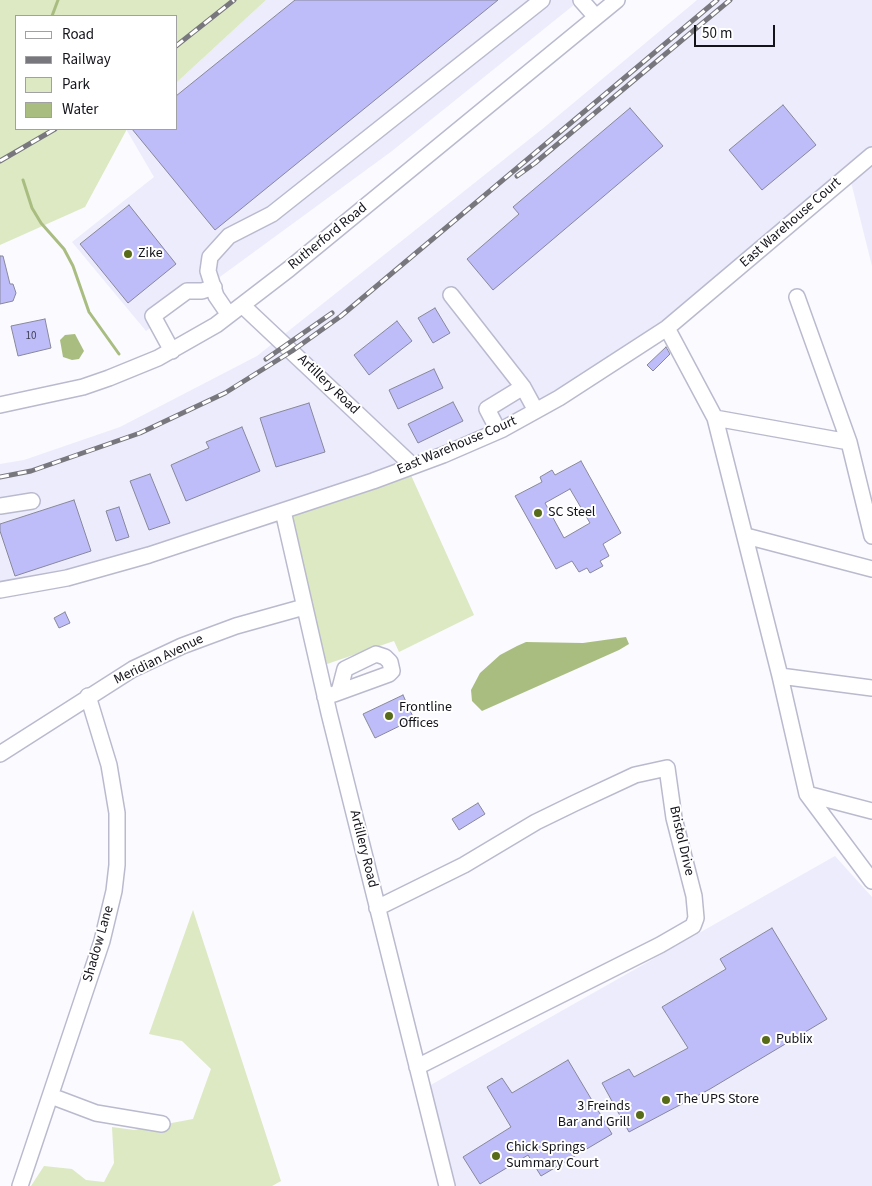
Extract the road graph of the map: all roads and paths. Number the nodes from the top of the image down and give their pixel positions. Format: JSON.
{"nodes":[{"id":1,"x":542,"y":0,"type":"edge"},
{"id":2,"x":580,"y":0,"type":"edge"},
{"id":3,"x":618,"y":0,"type":"edge"},
{"id":4,"x":596,"y":18,"type":"junction"},
{"id":5,"x":872,"y":155,"type":"edge"},
{"id":6,"x":214,"y":287,"type":"junction"},
{"id":7,"x":451,"y":295,"type":"dead end"},
{"id":8,"x":797,"y":297,"type":"dead end"},
{"id":9,"x":242,"y":305,"type":"junction"},
{"id":10,"x":229,"y":315,"type":"junction"},
{"id":11,"x":667,"y":328,"type":"junction"},
{"id":12,"x":172,"y":351,"type":"junction"},
{"id":13,"x":523,"y":387,"type":"junction"},
{"id":14,"x":0,"y":405,"type":"edge"},
{"id":15,"x":536,"y":409,"type":"junction"},
{"id":16,"x":715,"y":418,"type":"junction"},
{"id":17,"x":498,"y":430,"type":"junction"},
{"id":18,"x":849,"y":442,"type":"junction"},
{"id":19,"x":412,"y":466,"type":"junction"},
{"id":20,"x":32,"y":501,"type":"dead end"},
{"id":21,"x":0,"y":506,"type":"edge"},
{"id":22,"x":283,"y":511,"type":"junction"},
{"id":23,"x":746,"y":536,"type":"junction"},
{"id":24,"x":872,"y":536,"type":"edge"},
{"id":25,"x":872,"y":569,"type":"edge"},
{"id":26,"x":0,"y":590,"type":"edge"},
{"id":27,"x":304,"y":607,"type":"junction"},
{"id":28,"x":780,"y":676,"type":"junction"},
{"id":29,"x":872,"y":688,"type":"edge"},
{"id":30,"x":332,"y":694,"type":"junction"},
{"id":31,"x":88,"y":696,"type":"junction"},
{"id":32,"x":0,"y":754,"type":"edge"},
{"id":33,"x":807,"y":794,"type":"junction"},
{"id":34,"x":872,"y":811,"type":"edge"},
{"id":35,"x":872,"y":881,"type":"edge"},
{"id":36,"x":377,"y":908,"type":"junction"},
{"id":37,"x":417,"y":1066,"type":"junction"},
{"id":38,"x":51,"y":1096,"type":"junction"},
{"id":39,"x":162,"y":1124,"type":"dead end"},
{"id":40,"x":20,"y":1186,"type":"edge"},
{"id":41,"x":447,"y":1186,"type":"edge"}],
"edges":[{"from":1,"to":6,"type":"street"},
{"from":2,"to":4,"type":"street"},
{"from":3,"to":4,"type":"street","name":"Rutherford Road"},
{"from":4,"to":9,"type":"street","name":"Rutherford Road"},
{"from":5,"to":11,"type":"street","name":"East Warehouse Court"},
{"from":6,"to":10,"type":"street"},
{"from":6,"to":12,"type":"street"},
{"from":7,"to":13,"type":"street"},
{"from":8,"to":18,"type":"street"},
{"from":9,"to":10,"type":"street","name":"Rutherford Road"},
{"from":9,"to":19,"type":"street","name":"Artillery Road"},
{"from":10,"to":12,"type":"street","name":"Rutherford Road"},
{"from":11,"to":15,"type":"street","name":"East Warehouse Court"},
{"from":11,"to":16,"type":"street"},
{"from":12,"to":14,"type":"street","name":"Rutherford Road"},
{"from":13,"to":15,"type":"street"},
{"from":13,"to":17,"type":"street"},
{"from":15,"to":17,"type":"street","name":"East Warehouse Court"},
{"from":16,"to":18,"type":"street"},
{"from":16,"to":23,"type":"street"},
{"from":17,"to":19,"type":"street","name":"East Warehouse Court"},
{"from":18,"to":24,"type":"street"},
{"from":19,"to":22,"type":"street","name":"East Warehouse Court"},
{"from":20,"to":21,"type":"street"},
{"from":22,"to":26,"type":"street","name":"East Warehouse Court"},
{"from":22,"to":27,"type":"street","name":"Artillery Road"},
{"from":23,"to":25,"type":"street"},
{"from":23,"to":28,"type":"street"},
{"from":27,"to":30,"type":"street","name":"Artillery Road"},
{"from":27,"to":31,"type":"street","name":"Meridian Avenue"},
{"from":28,"to":29,"type":"street"},
{"from":28,"to":33,"type":"street"},
{"from":30,"to":30,"type":"street"},
{"from":30,"to":36,"type":"street","name":"Artillery Road"},
{"from":31,"to":32,"type":"street","name":"Meridian Avenue"},
{"from":31,"to":38,"type":"street","name":"Shadow Lane"},
{"from":33,"to":34,"type":"street"},
{"from":33,"to":35,"type":"street"},
{"from":36,"to":37,"type":"street","name":"Artillery Road"},
{"from":36,"to":37,"type":"street","name":"Bristol Drive"},
{"from":37,"to":41,"type":"street","name":"Artillery Road"},
{"from":38,"to":39,"type":"street"},
{"from":38,"to":40,"type":"street","name":"Shadow Lane"}]}
